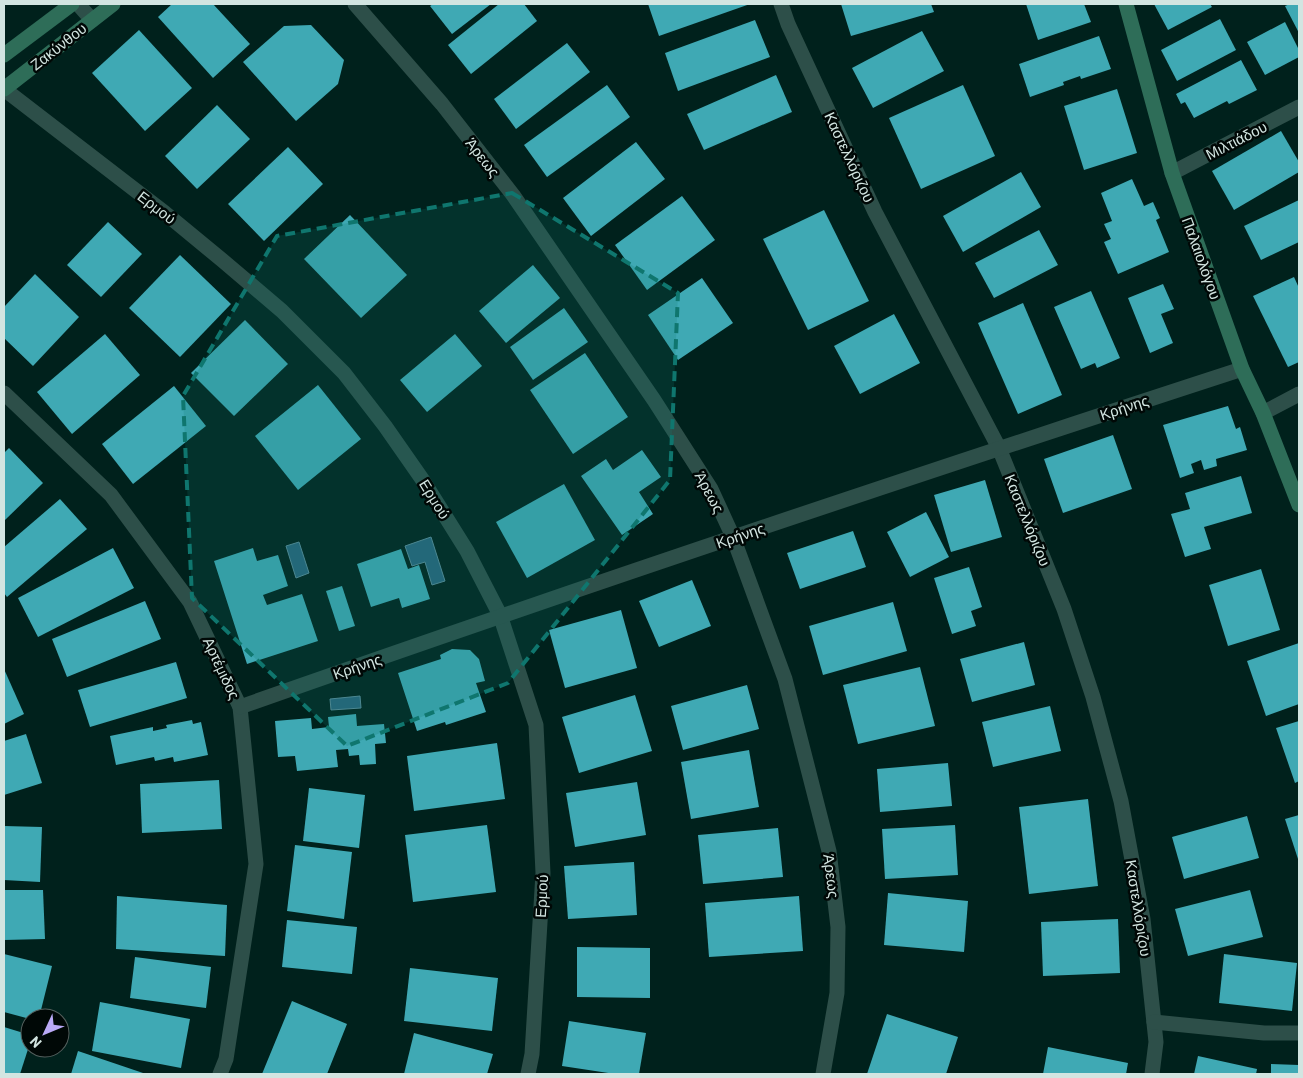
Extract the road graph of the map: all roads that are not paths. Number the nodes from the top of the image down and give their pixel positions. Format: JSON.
{"nodes":[{"id":1,"x":72,"y":4,"type":"edge"},
{"id":2,"x":78,"y":4,"type":"edge"},
{"id":3,"x":113,"y":4,"type":"edge"},
{"id":4,"x":355,"y":4,"type":"edge"},
{"id":5,"x":781,"y":4,"type":"edge"},
{"id":6,"x":1126,"y":4,"type":"edge"},
{"id":7,"x":92,"y":20,"type":"junction"},
{"id":8,"x":4,"y":55,"type":"edge"},
{"id":9,"x":4,"y":89,"type":"edge"},
{"id":10,"x":1299,"y":108,"type":"edge"},
{"id":11,"x":1172,"y":173,"type":"junction"},
{"id":12,"x":1242,"y":369,"type":"junction"},
{"id":13,"x":4,"y":393,"type":"edge"},
{"id":14,"x":1299,"y":394,"type":"edge"},
{"id":15,"x":1263,"y":413,"type":"junction"},
{"id":16,"x":999,"y":448,"type":"junction"},
{"id":17,"x":1299,"y":505,"type":"edge"},
{"id":18,"x":733,"y":538,"type":"junction"},
{"id":19,"x":500,"y":615,"type":"junction"},
{"id":20,"x":240,"y":707,"type":"junction"},
{"id":21,"x":1154,"y":1022,"type":"junction"},
{"id":22,"x":1299,"y":1033,"type":"edge"},
{"id":23,"x":220,"y":1074,"type":"edge"},
{"id":24,"x":528,"y":1074,"type":"edge"},
{"id":25,"x":823,"y":1074,"type":"edge"},
{"id":26,"x":1152,"y":1074,"type":"edge"}],
"edges":[{"from":1,"to":8,"type":"street","name":"Ζακύνθου"},
{"from":2,"to":7,"type":"street"},
{"from":3,"to":7,"type":"street","name":"Ζακύνθου"},
{"from":4,"to":18,"type":"street","name":"Άρεως"},
{"from":5,"to":16,"type":"street","name":"Καστελλόριζου"},
{"from":6,"to":11,"type":"street","name":"Παλαιολόγου"},
{"from":7,"to":9,"type":"street","name":"Ζακύνθου"},
{"from":9,"to":19,"type":"street","name":"Ερμού"},
{"from":10,"to":11,"type":"street","name":"Μιλτιάδου"},
{"from":11,"to":12,"type":"street","name":"Παλαιολόγου"},
{"from":12,"to":15,"type":"street","name":"Παλαιολόγου"},
{"from":12,"to":16,"type":"street","name":"Κρήνης"},
{"from":13,"to":20,"type":"street","name":"Αρτέμιδος"},
{"from":14,"to":15,"type":"street"},
{"from":15,"to":17,"type":"street","name":"Παλαιολόγου"},
{"from":16,"to":18,"type":"street","name":"Κρήνης"},
{"from":16,"to":21,"type":"street","name":"Καστελλόριζου"},
{"from":18,"to":19,"type":"street","name":"Κρήνης"},
{"from":18,"to":25,"type":"street","name":"Άρεως"},
{"from":19,"to":20,"type":"street","name":"Κρήνης"},
{"from":19,"to":24,"type":"street","name":"Ερμού"},
{"from":20,"to":23,"type":"street","name":"Αρτέμιδος"},
{"from":21,"to":22,"type":"street"},
{"from":21,"to":26,"type":"street","name":"Καστελλόριζου"}]}
